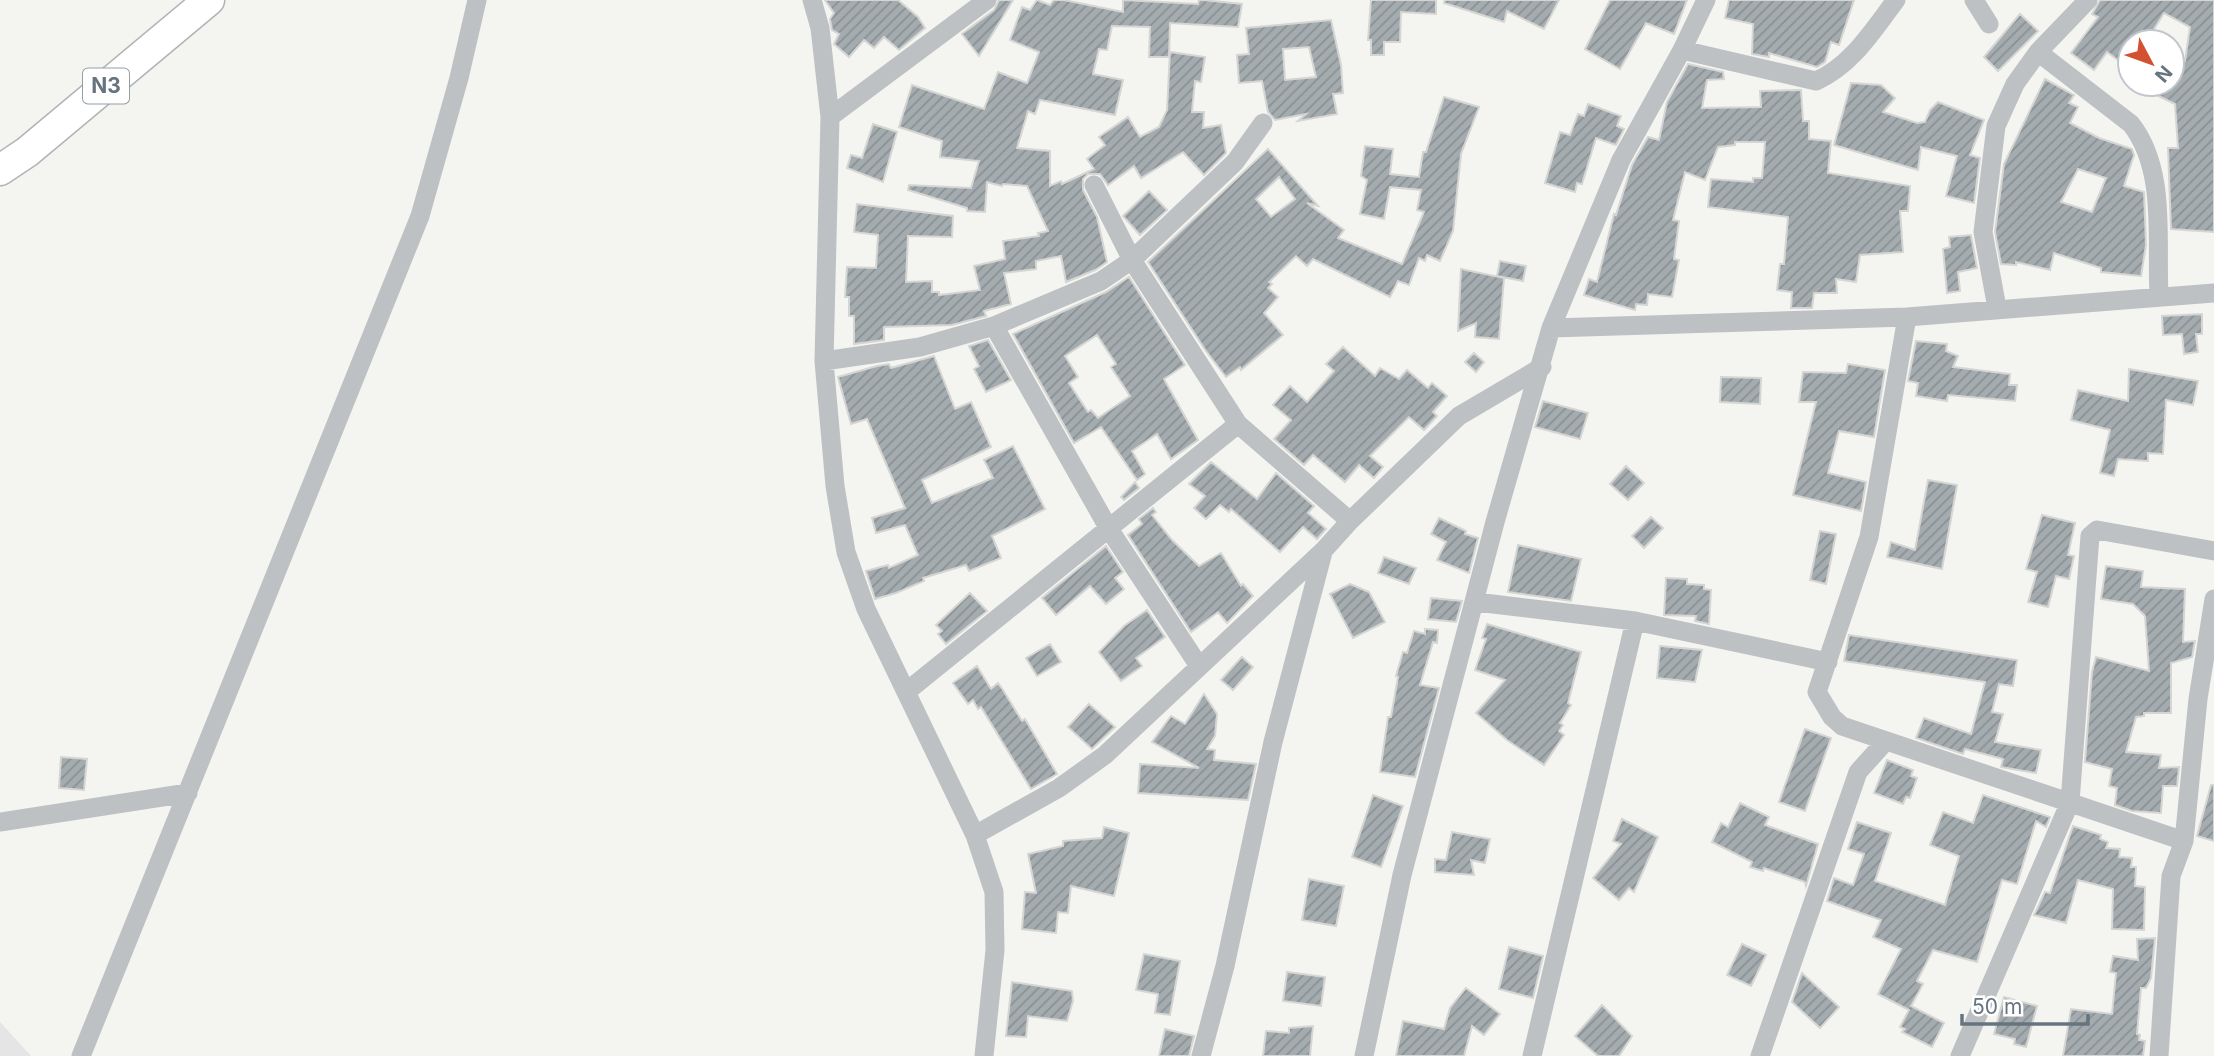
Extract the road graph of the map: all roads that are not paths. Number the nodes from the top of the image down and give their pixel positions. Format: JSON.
{"nodes":[{"id":1,"x":209,"y":0,"type":"edge"},
{"id":2,"x":477,"y":0,"type":"edge"},
{"id":3,"x":812,"y":0,"type":"edge"},
{"id":4,"x":987,"y":0,"type":"edge"},
{"id":5,"x":1706,"y":0,"type":"edge"},
{"id":6,"x":1896,"y":0,"type":"edge"},
{"id":7,"x":1974,"y":0,"type":"edge"},
{"id":8,"x":2088,"y":0,"type":"edge"},
{"id":9,"x":1989,"y":24,"type":"dead end"},
{"id":10,"x":1682,"y":50,"type":"junction"},
{"id":11,"x":2038,"y":52,"type":"junction"},
{"id":12,"x":830,"y":117,"type":"junction"},
{"id":13,"x":1263,"y":123,"type":"dead end"},
{"id":14,"x":2,"y":163,"type":"edge"},
{"id":15,"x":1094,"y":185,"type":"dead end"},
{"id":16,"x":1132,"y":261,"type":"junction"},
{"id":17,"x":2214,"y":293,"type":"edge"},
{"id":18,"x":2159,"y":295,"type":"junction"},
{"id":19,"x":1997,"y":308,"type":"junction"},
{"id":20,"x":1907,"y":317,"type":"junction"},
{"id":21,"x":994,"y":326,"type":"junction"},
{"id":22,"x":1551,"y":328,"type":"junction"},
{"id":23,"x":824,"y":362,"type":"junction"},
{"id":24,"x":1542,"y":367,"type":"junction"},
{"id":25,"x":1238,"y":424,"type":"junction"},
{"id":26,"x":1350,"y":521,"type":"junction"},
{"id":27,"x":1109,"y":529,"type":"junction"},
{"id":28,"x":1323,"y":551,"type":"junction"},
{"id":29,"x":2214,"y":551,"type":"edge"},
{"id":30,"x":2214,"y":599,"type":"edge"},
{"id":31,"x":1476,"y":602,"type":"junction"},
{"id":32,"x":1635,"y":621,"type":"junction"},
{"id":33,"x":1828,"y":662,"type":"junction"},
{"id":34,"x":1199,"y":666,"type":"junction"},
{"id":35,"x":906,"y":692,"type":"junction"},
{"id":36,"x":1885,"y":742,"type":"junction"},
{"id":37,"x":188,"y":793,"type":"junction"},
{"id":38,"x":2070,"y":802,"type":"junction"},
{"id":39,"x":0,"y":822,"type":"edge"},
{"id":40,"x":975,"y":835,"type":"junction"},
{"id":41,"x":2184,"y":841,"type":"junction"},
{"id":42,"x":81,"y":1056,"type":"edge"},
{"id":43,"x":984,"y":1056,"type":"edge"},
{"id":44,"x":1201,"y":1056,"type":"edge"},
{"id":45,"x":1364,"y":1056,"type":"edge"},
{"id":46,"x":1532,"y":1056,"type":"edge"},
{"id":47,"x":1759,"y":1056,"type":"edge"},
{"id":48,"x":1960,"y":1056,"type":"edge"},
{"id":49,"x":2159,"y":1056,"type":"edge"}],
"edges":[{"from":1,"to":14,"type":"highway","number":"N3"},
{"from":2,"to":37,"type":"street"},
{"from":3,"to":12,"type":"street"},
{"from":4,"to":12,"type":"street"},
{"from":5,"to":10,"type":"street"},
{"from":6,"to":10,"type":"street"},
{"from":7,"to":9,"type":"street"},
{"from":8,"to":11,"type":"street"},
{"from":10,"to":22,"type":"street"},
{"from":11,"to":18,"type":"street"},
{"from":11,"to":19,"type":"street"},
{"from":12,"to":23,"type":"street"},
{"from":13,"to":16,"type":"street"},
{"from":15,"to":16,"type":"street"},
{"from":16,"to":21,"type":"street"},
{"from":16,"to":25,"type":"street"},
{"from":17,"to":18,"type":"street"},
{"from":18,"to":19,"type":"street"},
{"from":19,"to":20,"type":"street"},
{"from":20,"to":22,"type":"street"},
{"from":20,"to":33,"type":"street"},
{"from":21,"to":23,"type":"street"},
{"from":21,"to":27,"type":"street"},
{"from":22,"to":24,"type":"street"},
{"from":23,"to":35,"type":"street"},
{"from":24,"to":26,"type":"street"},
{"from":24,"to":31,"type":"street"},
{"from":25,"to":26,"type":"street"},
{"from":25,"to":27,"type":"street"},
{"from":26,"to":28,"type":"street"},
{"from":27,"to":34,"type":"street"},
{"from":27,"to":35,"type":"street"},
{"from":28,"to":34,"type":"street"},
{"from":28,"to":44,"type":"street"},
{"from":29,"to":38,"type":"street"},
{"from":30,"to":41,"type":"street"},
{"from":31,"to":32,"type":"street"},
{"from":31,"to":45,"type":"street"},
{"from":32,"to":33,"type":"street"},
{"from":32,"to":46,"type":"street"},
{"from":33,"to":36,"type":"street"},
{"from":34,"to":40,"type":"street"},
{"from":35,"to":40,"type":"street"},
{"from":36,"to":38,"type":"street"},
{"from":36,"to":47,"type":"street"},
{"from":37,"to":39,"type":"street"},
{"from":37,"to":42,"type":"street"},
{"from":38,"to":41,"type":"street"},
{"from":38,"to":48,"type":"street"},
{"from":40,"to":43,"type":"street"},
{"from":41,"to":49,"type":"street"}]}
